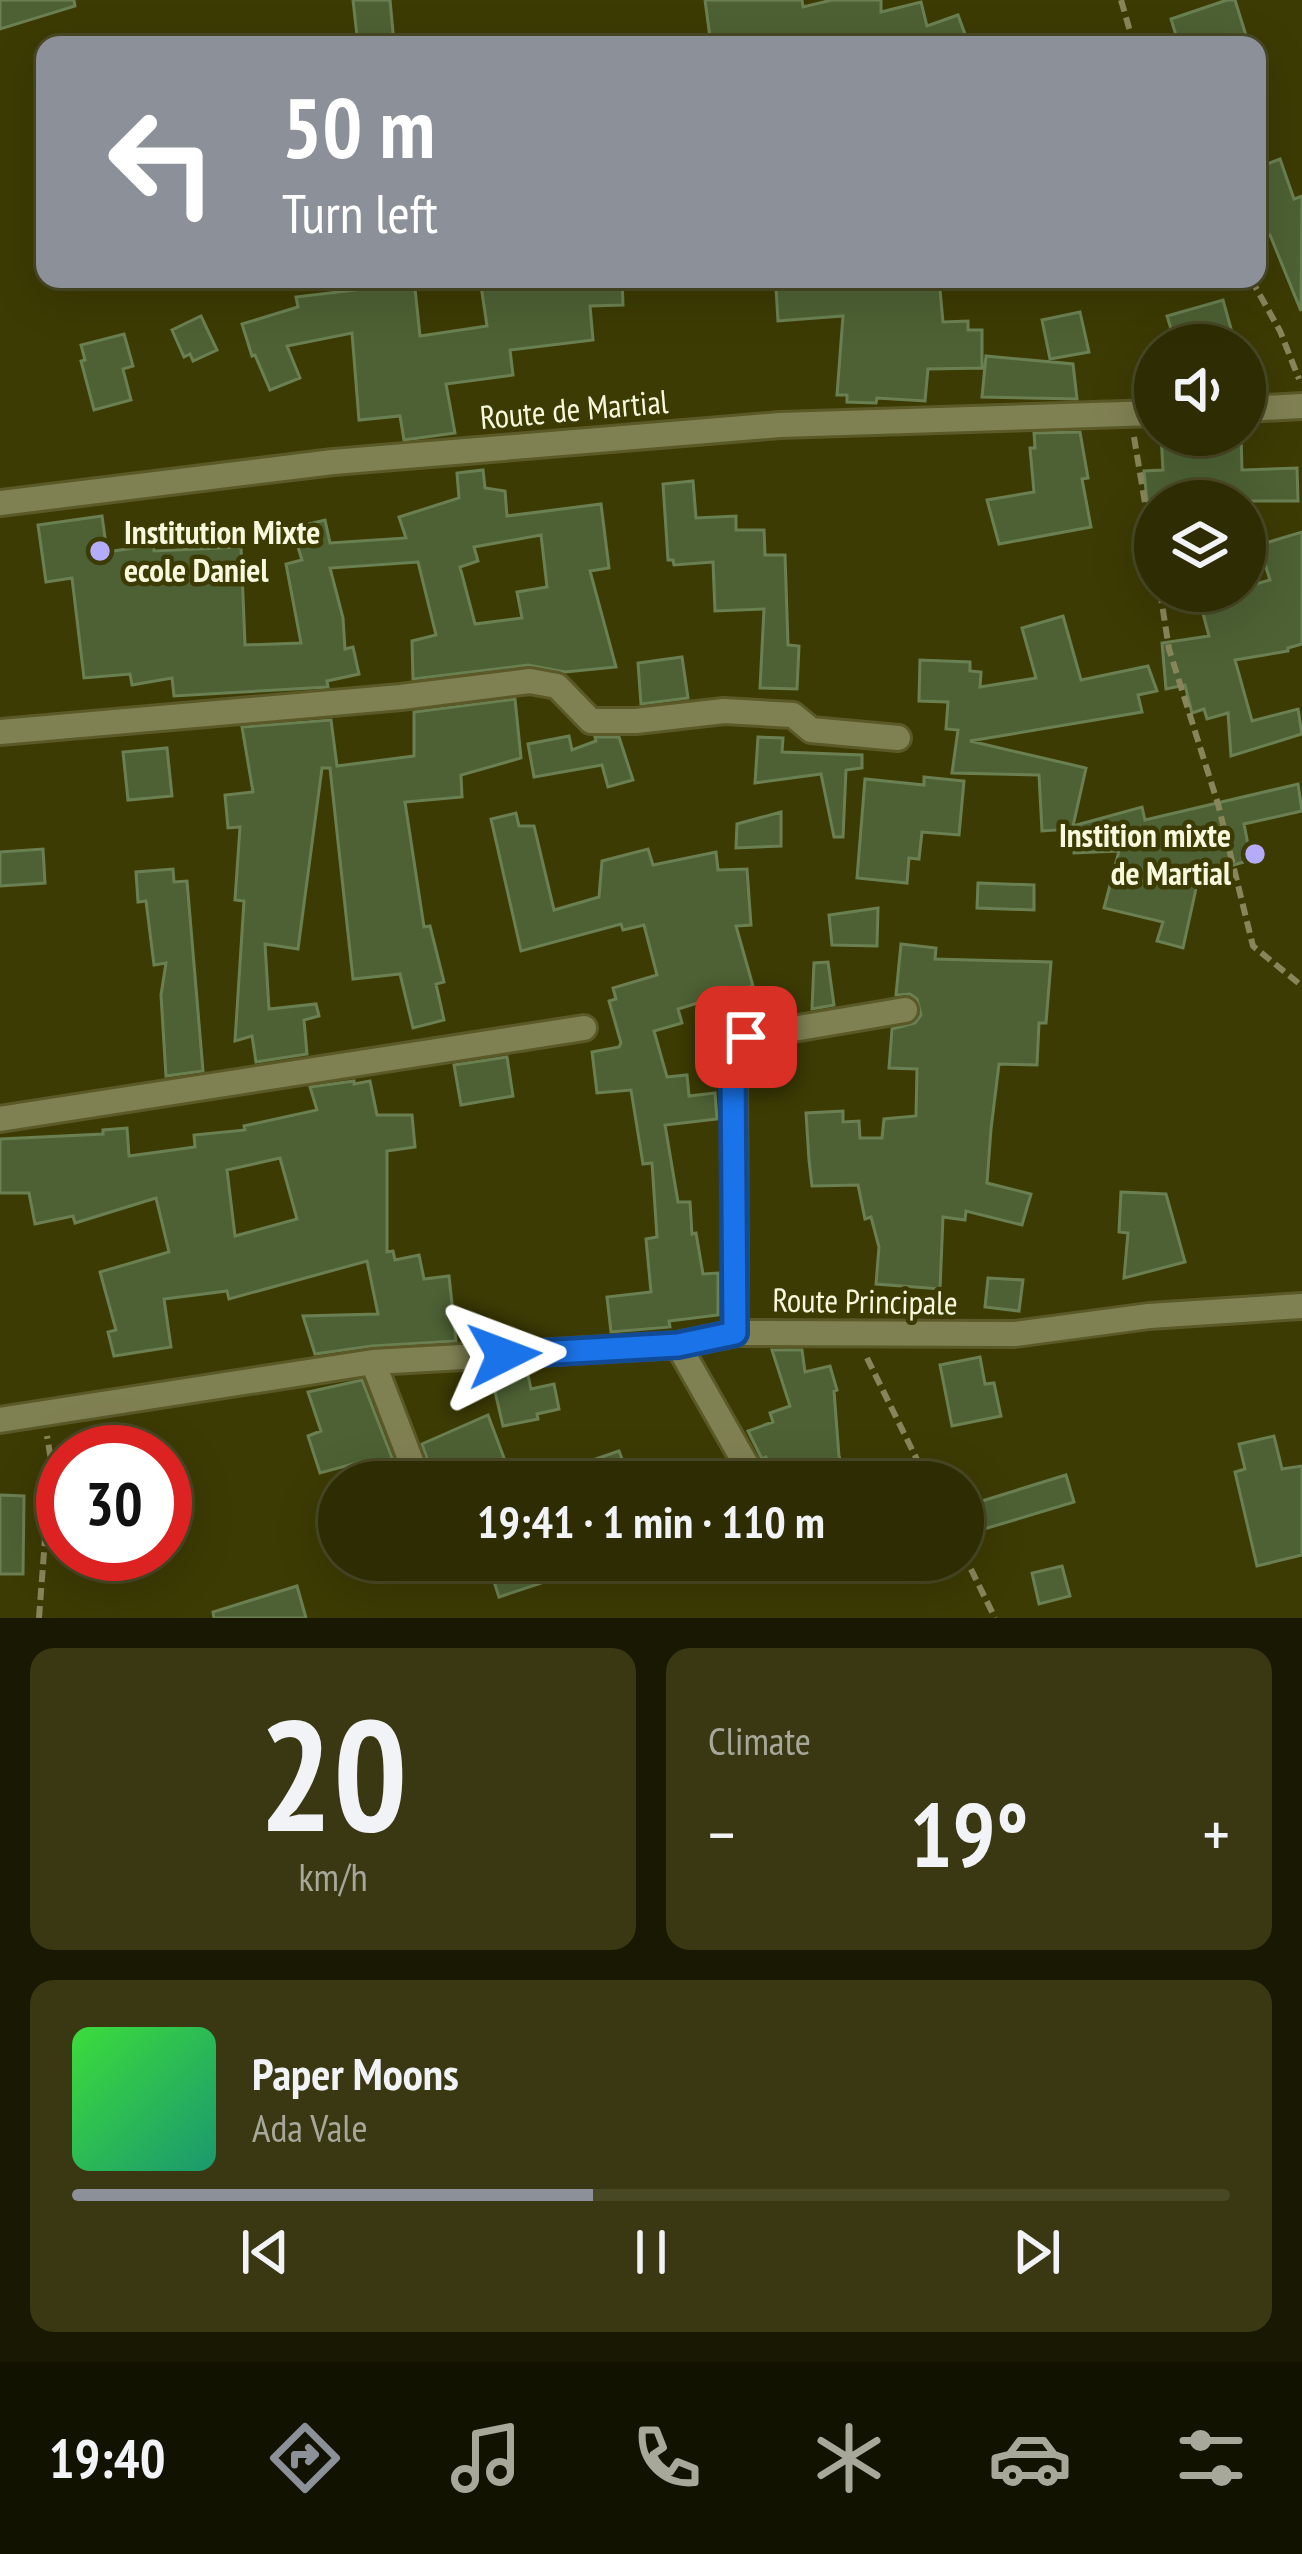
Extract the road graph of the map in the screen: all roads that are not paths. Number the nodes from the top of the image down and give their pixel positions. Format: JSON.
{"nodes":[{"id":1,"x":1302,"y":406,"type":"edge"},
{"id":2,"x":1266,"y":408,"type":"edge"},
{"id":3,"x":1134,"y":414,"type":"edge"},
{"id":4,"x":0,"y":503,"type":"edge"},
{"id":5,"x":0,"y":732,"type":"edge"},
{"id":6,"x":898,"y":738,"type":"dead end"},
{"id":7,"x":905,"y":1010,"type":"dead end"},
{"id":8,"x":584,"y":1028,"type":"dead end"},
{"id":9,"x":0,"y":1119,"type":"edge"},
{"id":10,"x":1302,"y":1306,"type":"edge"},
{"id":11,"x":735,"y":1333,"type":"junction"},
{"id":12,"x":678,"y":1345,"type":"junction"},
{"id":13,"x":373,"y":1362,"type":"junction"},
{"id":14,"x":0,"y":1420,"type":"edge"},
{"id":15,"x":411,"y":1461,"type":"edge"},
{"id":16,"x":743,"y":1461,"type":"edge"}],
"edges":[{"from":1,"to":2,"type":"street"},
{"from":3,"to":4,"type":"street","name":"Route de Martial"},
{"from":5,"to":6,"type":"street"},
{"from":7,"to":11,"type":"street"},
{"from":8,"to":9,"type":"street"},
{"from":10,"to":11,"type":"street","name":"Route Principale"},
{"from":11,"to":12,"type":"street","name":"Route Principale"},
{"from":12,"to":13,"type":"street","name":"Route Principale"},
{"from":12,"to":16,"type":"street"},
{"from":13,"to":14,"type":"street","name":"Route Principale"},
{"from":13,"to":15,"type":"street"}]}
